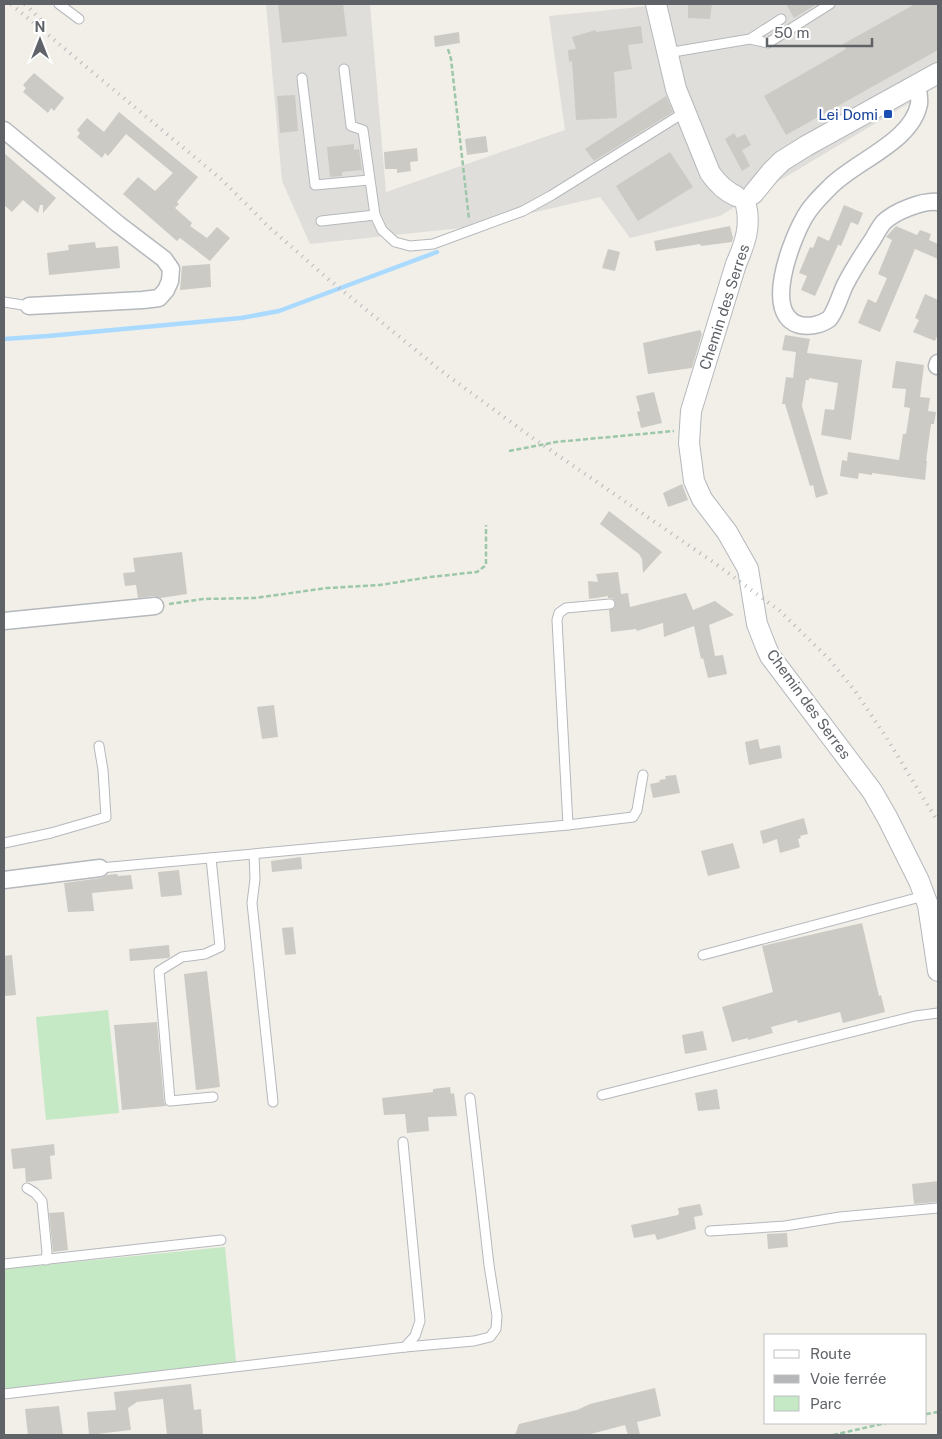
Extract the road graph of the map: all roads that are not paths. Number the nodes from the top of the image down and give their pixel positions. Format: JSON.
{"nodes":[{"id":1,"x":59,"y":4,"type":"edge"},
{"id":2,"x":656,"y":4,"type":"edge"},
{"id":3,"x":830,"y":4,"type":"edge"},
{"id":4,"x":79,"y":19,"type":"dead end"},
{"id":5,"x":781,"y":19,"type":"dead end"},
{"id":6,"x":750,"y":38,"type":"junction"},
{"id":7,"x":667,"y":53,"type":"junction"},
{"id":8,"x":344,"y":70,"type":"dead end"},
{"id":9,"x":938,"y":74,"type":"edge"},
{"id":10,"x":302,"y":78,"type":"dead end"},
{"id":11,"x":917,"y":85,"type":"junction"},
{"id":12,"x":686,"y":114,"type":"junction"},
{"id":13,"x":4,"y":130,"type":"edge"},
{"id":14,"x":369,"y":180,"type":"junction"},
{"id":15,"x":745,"y":198,"type":"junction"},
{"id":16,"x":938,"y":202,"type":"edge"},
{"id":17,"x":375,"y":215,"type":"junction"},
{"id":18,"x":320,"y":221,"type":"dead end"},
{"id":19,"x":4,"y":302,"type":"edge"},
{"id":20,"x":29,"y":306,"type":"joint"},
{"id":21,"x":610,"y":604,"type":"dead end"},
{"id":22,"x":155,"y":606,"type":"road end"},
{"id":23,"x":4,"y":621,"type":"edge"},
{"id":24,"x":99,"y":746,"type":"dead end"},
{"id":25,"x":643,"y":775,"type":"dead end"},
{"id":26,"x":568,"y":825,"type":"junction"},
{"id":27,"x":4,"y":843,"type":"edge"},
{"id":28,"x":254,"y":854,"type":"junction"},
{"id":29,"x":210,"y":858,"type":"junction"},
{"id":30,"x":100,"y":868,"type":"joint"},
{"id":31,"x":4,"y":880,"type":"edge"},
{"id":32,"x":924,"y":896,"type":"junction"},
{"id":33,"x":703,"y":955,"type":"dead end"},
{"id":34,"x":938,"y":971,"type":"edge"},
{"id":35,"x":938,"y":1013,"type":"edge"},
{"id":36,"x":602,"y":1096,"type":"dead end"},
{"id":37,"x":213,"y":1097,"type":"dead end"},
{"id":38,"x":470,"y":1098,"type":"dead end"},
{"id":39,"x":273,"y":1102,"type":"dead end"},
{"id":40,"x":403,"y":1142,"type":"dead end"},
{"id":41,"x":27,"y":1188,"type":"dead end"},
{"id":42,"x":938,"y":1208,"type":"edge"},
{"id":43,"x":710,"y":1231,"type":"dead end"},
{"id":44,"x":221,"y":1240,"type":"dead end"},
{"id":45,"x":46,"y":1260,"type":"junction"},
{"id":46,"x":4,"y":1264,"type":"edge"},
{"id":47,"x":404,"y":1348,"type":"junction"},
{"id":48,"x":4,"y":1394,"type":"edge"}],
"edges":[{"from":1,"to":4,"type":"lane"},
{"from":2,"to":7,"type":"street"},
{"from":3,"to":6,"type":"lane"},
{"from":5,"to":6,"type":"lane"},
{"from":6,"to":7,"type":"lane"},
{"from":7,"to":12,"type":"street"},
{"from":8,"to":14,"type":"lane"},
{"from":9,"to":11,"type":"street"},
{"from":10,"to":14,"type":"lane"},
{"from":11,"to":15,"type":"street"},
{"from":11,"to":16,"type":"street"},
{"from":12,"to":15,"type":"street"},
{"from":12,"to":17,"type":"lane"},
{"from":13,"to":20,"type":"street"},
{"from":14,"to":17,"type":"lane"},
{"from":15,"to":32,"type":"street","name":"Chemin des Serres"},
{"from":17,"to":18,"type":"lane"},
{"from":19,"to":20,"type":"lane"},
{"from":21,"to":26,"type":"lane"},
{"from":22,"to":23,"type":"street"},
{"from":24,"to":27,"type":"lane"},
{"from":25,"to":26,"type":"lane"},
{"from":26,"to":28,"type":"lane"},
{"from":28,"to":29,"type":"lane"},
{"from":28,"to":39,"type":"lane"},
{"from":29,"to":30,"type":"lane"},
{"from":29,"to":37,"type":"lane"},
{"from":30,"to":31,"type":"street"},
{"from":32,"to":33,"type":"lane"},
{"from":32,"to":34,"type":"street","name":"Chemin des Serres"},
{"from":35,"to":36,"type":"lane"},
{"from":38,"to":47,"type":"lane"},
{"from":40,"to":47,"type":"lane"},
{"from":41,"to":45,"type":"lane"},
{"from":42,"to":43,"type":"lane"},
{"from":44,"to":45,"type":"lane"},
{"from":45,"to":46,"type":"lane"},
{"from":47,"to":48,"type":"lane"}]}
